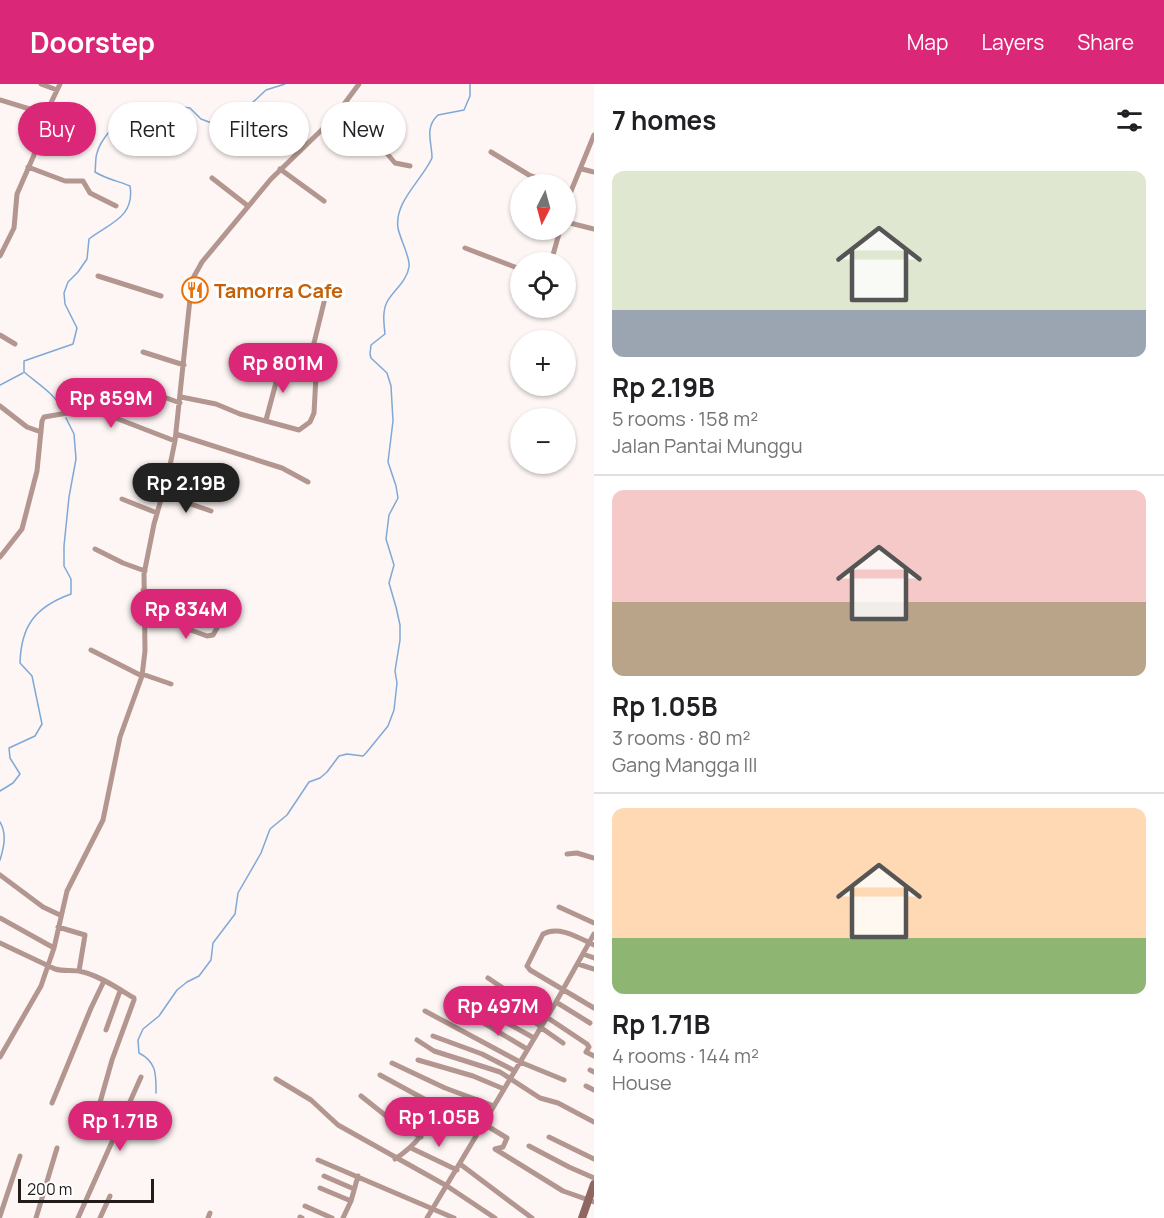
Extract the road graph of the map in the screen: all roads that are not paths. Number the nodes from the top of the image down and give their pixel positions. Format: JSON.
{"nodes":[{"id":1,"x":41,"y":84,"type":"edge"},
{"id":2,"x":359,"y":84,"type":"edge"},
{"id":3,"x":58,"y":87,"type":"edge"},
{"id":4,"x":0,"y":100,"type":"edge"},
{"id":5,"x":51,"y":102,"type":"edge"},
{"id":6,"x":346,"y":102,"type":"edge"},
{"id":7,"x":18,"y":105,"type":"edge"},
{"id":8,"x":321,"y":130,"type":"edge"},
{"id":9,"x":594,"y":135,"type":"edge"},
{"id":10,"x":491,"y":153,"type":"dead end"},
{"id":11,"x":33,"y":156,"type":"edge"},
{"id":12,"x":389,"y":156,"type":"edge"},
{"id":13,"x":410,"y":166,"type":"dead end"},
{"id":14,"x":28,"y":167,"type":"junction"},
{"id":15,"x":280,"y":169,"type":"junction"},
{"id":16,"x":582,"y":169,"type":"junction"},
{"id":17,"x":594,"y":172,"type":"edge"},
{"id":18,"x":528,"y":174,"type":"edge"},
{"id":19,"x":212,"y":178,"type":"dead end"},
{"id":20,"x":576,"y":178,"type":"edge"},
{"id":21,"x":324,"y":201,"type":"dead end"},
{"id":22,"x":116,"y":206,"type":"dead end"},
{"id":23,"x":248,"y":206,"type":"junction"},
{"id":24,"x":576,"y":224,"type":"edge"},
{"id":25,"x":594,"y":229,"type":"edge"},
{"id":26,"x":465,"y":248,"type":"dead end"},
{"id":27,"x":0,"y":256,"type":"edge"},
{"id":28,"x":510,"y":265,"type":"edge"},
{"id":29,"x":98,"y":276,"type":"dead end"},
{"id":30,"x":327,"y":290,"type":"dead end"},
{"id":31,"x":160,"y":296,"type":"dead end"},
{"id":32,"x":0,"y":335,"type":"edge"},
{"id":33,"x":15,"y":344,"type":"dead end"},
{"id":34,"x":143,"y":352,"type":"dead end"},
{"id":35,"x":281,"y":364,"type":"dead end"},
{"id":36,"x":184,"y":365,"type":"junction"},
{"id":37,"x":145,"y":390,"type":"dead end"},
{"id":38,"x":180,"y":400,"type":"junction"},
{"id":39,"x":0,"y":406,"type":"edge"},
{"id":40,"x":266,"y":420,"type":"junction"},
{"id":41,"x":41,"y":432,"type":"junction"},
{"id":42,"x":176,"y":434,"type":"junction"},
{"id":43,"x":175,"y":441,"type":"junction"},
{"id":44,"x":170,"y":467,"type":"junction"},
{"id":45,"x":308,"y":482,"type":"dead end"},
{"id":46,"x":234,"y":491,"type":"dead end"},
{"id":47,"x":162,"y":494,"type":"junction"},
{"id":48,"x":122,"y":499,"type":"dead end"},
{"id":49,"x":211,"y":511,"type":"dead end"},
{"id":50,"x":157,"y":513,"type":"junction"},
{"id":51,"x":95,"y":549,"type":"dead end"},
{"id":52,"x":0,"y":557,"type":"edge"},
{"id":53,"x":145,"y":572,"type":"junction"},
{"id":54,"x":143,"y":590,"type":"junction"},
{"id":55,"x":210,"y":606,"type":"dead end"},
{"id":56,"x":144,"y":616,"type":"junction"},
{"id":57,"x":217,"y":628,"type":"dead end"},
{"id":58,"x":91,"y":650,"type":"dead end"},
{"id":59,"x":142,"y":675,"type":"junction"},
{"id":60,"x":171,"y":684,"type":"dead end"},
{"id":61,"x":567,"y":854,"type":"dead end"},
{"id":62,"x":594,"y":858,"type":"edge"},
{"id":63,"x":0,"y":875,"type":"edge"},
{"id":64,"x":559,"y":906,"type":"dead end"},
{"id":65,"x":60,"y":915,"type":"junction"},
{"id":66,"x":0,"y":918,"type":"edge"},
{"id":67,"x":594,"y":923,"type":"edge"},
{"id":68,"x":58,"y":927,"type":"junction"},
{"id":69,"x":594,"y":934,"type":"edge"},
{"id":70,"x":0,"y":943,"type":"edge"},
{"id":71,"x":592,"y":944,"type":"edge"},
{"id":72,"x":54,"y":948,"type":"junction"},
{"id":73,"x":583,"y":954,"type":"junction"},
{"id":74,"x":594,"y":958,"type":"edge"},
{"id":75,"x":578,"y":964,"type":"junction"},
{"id":76,"x":49,"y":965,"type":"junction"},
{"id":77,"x":594,"y":969,"type":"edge"},
{"id":78,"x":79,"y":971,"type":"junction"},
{"id":79,"x":488,"y":978,"type":"dead end"},
{"id":80,"x":104,"y":981,"type":"junction"},
{"id":81,"x":478,"y":989,"type":"dead end"},
{"id":82,"x":564,"y":989,"type":"junction"},
{"id":83,"x":120,"y":991,"type":"junction"},
{"id":84,"x":556,"y":1002,"type":"junction"},
{"id":85,"x":452,"y":1004,"type":"dead end"},
{"id":86,"x":594,"y":1008,"type":"edge"},
{"id":87,"x":424,"y":1011,"type":"dead end"},
{"id":88,"x":491,"y":1014,"type":"dead end"},
{"id":89,"x":547,"y":1016,"type":"junction"},
{"id":90,"x":590,"y":1023,"type":"dead end"},
{"id":91,"x":541,"y":1027,"type":"junction"},
{"id":92,"x":106,"y":1030,"type":"dead end"},
{"id":93,"x":433,"y":1036,"type":"dead end"},
{"id":94,"x":534,"y":1038,"type":"junction"},
{"id":95,"x":417,"y":1040,"type":"dead end"},
{"id":96,"x":563,"y":1042,"type":"dead end"},
{"id":97,"x":527,"y":1049,"type":"junction"},
{"id":98,"x":594,"y":1056,"type":"edge"},
{"id":99,"x":0,"y":1057,"type":"edge"},
{"id":100,"x":418,"y":1060,"type":"dead end"},
{"id":101,"x":520,"y":1062,"type":"junction"},
{"id":102,"x":392,"y":1063,"type":"dead end"},
{"id":103,"x":515,"y":1071,"type":"junction"},
{"id":104,"x":380,"y":1075,"type":"dead end"},
{"id":105,"x":141,"y":1077,"type":"dead end"},
{"id":106,"x":276,"y":1079,"type":"dead end"},
{"id":107,"x":510,"y":1079,"type":"junction"},
{"id":108,"x":564,"y":1080,"type":"dead end"},
{"id":109,"x":586,"y":1086,"type":"dead end"},
{"id":110,"x":504,"y":1089,"type":"junction"},
{"id":111,"x":594,"y":1090,"type":"edge"},
{"id":112,"x":361,"y":1095,"type":"dead end"},
{"id":113,"x":52,"y":1103,"type":"dead end"},
{"id":114,"x":99,"y":1106,"type":"dead end"},
{"id":115,"x":437,"y":1106,"type":"junction"},
{"id":116,"x":494,"y":1106,"type":"junction"},
{"id":117,"x":594,"y":1122,"type":"edge"},
{"id":118,"x":484,"y":1124,"type":"junction"},
{"id":119,"x":421,"y":1137,"type":"junction"},
{"id":120,"x":549,"y":1137,"type":"dead end"},
{"id":121,"x":530,"y":1146,"type":"dead end"},
{"id":122,"x":57,"y":1148,"type":"dead end"},
{"id":123,"x":411,"y":1148,"type":"junction"},
{"id":124,"x":20,"y":1156,"type":"dead end"},
{"id":125,"x":395,"y":1159,"type":"junction"},
{"id":126,"x":594,"y":1159,"type":"edge"},
{"id":127,"x":318,"y":1160,"type":"dead end"},
{"id":128,"x":459,"y":1167,"type":"junction"},
{"id":129,"x":324,"y":1176,"type":"dead end"},
{"id":130,"x":358,"y":1176,"type":"junction"},
{"id":131,"x":594,"y":1178,"type":"edge"},
{"id":132,"x":594,"y":1184,"type":"edge"},
{"id":133,"x":447,"y":1186,"type":"junction"},
{"id":134,"x":320,"y":1188,"type":"dead end"},
{"id":135,"x":354,"y":1189,"type":"junction"},
{"id":136,"x":110,"y":1196,"type":"dead end"},
{"id":137,"x":351,"y":1201,"type":"junction"},
{"id":138,"x":591,"y":1201,"type":"edge"},
{"id":139,"x":304,"y":1206,"type":"dead end"},
{"id":140,"x":433,"y":1208,"type":"junction"},
{"id":141,"x":0,"y":1216,"type":"edge"},
{"id":142,"x":36,"y":1218,"type":"edge"},
{"id":143,"x":78,"y":1218,"type":"edge"},
{"id":144,"x":100,"y":1218,"type":"edge"},
{"id":145,"x":332,"y":1218,"type":"edge"},
{"id":146,"x":343,"y":1218,"type":"edge"},
{"id":147,"x":427,"y":1218,"type":"edge"},
{"id":148,"x":454,"y":1218,"type":"edge"},
{"id":149,"x":495,"y":1218,"type":"edge"},
{"id":150,"x":532,"y":1218,"type":"edge"},
{"id":151,"x":582,"y":1218,"type":"edge"}],
"edges":[{"from":1,"to":3,"type":"street"},
{"from":2,"to":6,"type":"street"},
{"from":3,"to":5,"type":"street"},
{"from":4,"to":7,"type":"street"},
{"from":8,"to":15,"type":"street"},
{"from":9,"to":16,"type":"street"},
{"from":10,"to":18,"type":"street"},
{"from":11,"to":14,"type":"street"},
{"from":12,"to":13,"type":"street"},
{"from":14,"to":22,"type":"street"},
{"from":14,"to":27,"type":"street"},
{"from":15,"to":21,"type":"street"},
{"from":15,"to":23,"type":"street"},
{"from":16,"to":17,"type":"street"},
{"from":16,"to":20,"type":"street"},
{"from":19,"to":23,"type":"street"},
{"from":23,"to":36,"type":"street"},
{"from":24,"to":25,"type":"street"},
{"from":26,"to":28,"type":"street"},
{"from":29,"to":31,"type":"street"},
{"from":30,"to":40,"type":"street"},
{"from":32,"to":33,"type":"street"},
{"from":34,"to":36,"type":"street"},
{"from":35,"to":40,"type":"street"},
{"from":36,"to":38,"type":"street"},
{"from":37,"to":38,"type":"street"},
{"from":38,"to":40,"type":"street"},
{"from":38,"to":42,"type":"street"},
{"from":39,"to":41,"type":"street"},
{"from":41,"to":43,"type":"street"},
{"from":41,"to":52,"type":"street"},
{"from":42,"to":43,"type":"street"},
{"from":42,"to":45,"type":"street"},
{"from":43,"to":44,"type":"street"},
{"from":44,"to":46,"type":"street"},
{"from":44,"to":47,"type":"street"},
{"from":47,"to":49,"type":"street"},
{"from":47,"to":50,"type":"street"},
{"from":48,"to":50,"type":"street"},
{"from":50,"to":53,"type":"street"},
{"from":51,"to":53,"type":"street"},
{"from":53,"to":54,"type":"street"},
{"from":54,"to":55,"type":"street"},
{"from":54,"to":56,"type":"street"},
{"from":56,"to":57,"type":"street"},
{"from":56,"to":59,"type":"street"},
{"from":58,"to":59,"type":"street"},
{"from":59,"to":60,"type":"street"},
{"from":59,"to":65,"type":"street"},
{"from":61,"to":62,"type":"street"},
{"from":63,"to":65,"type":"street"},
{"from":64,"to":67,"type":"street"},
{"from":65,"to":68,"type":"street"},
{"from":66,"to":72,"type":"street"},
{"from":68,"to":72,"type":"street"},
{"from":68,"to":78,"type":"street"},
{"from":69,"to":71,"type":"street"},
{"from":70,"to":76,"type":"street"},
{"from":71,"to":73,"type":"street"},
{"from":71,"to":82,"type":"street"},
{"from":72,"to":76,"type":"street"},
{"from":73,"to":74,"type":"street"},
{"from":73,"to":75,"type":"street"},
{"from":75,"to":77,"type":"street"},
{"from":75,"to":82,"type":"street"},
{"from":76,"to":78,"type":"street"},
{"from":76,"to":99,"type":"street"},
{"from":78,"to":80,"type":"street"},
{"from":79,"to":89,"type":"street"},
{"from":80,"to":83,"type":"street"},
{"from":80,"to":113,"type":"street"},
{"from":81,"to":91,"type":"street"},
{"from":82,"to":84,"type":"street"},
{"from":82,"to":86,"type":"street"},
{"from":83,"to":92,"type":"street"},
{"from":83,"to":114,"type":"street"},
{"from":84,"to":89,"type":"street"},
{"from":84,"to":90,"type":"street"},
{"from":85,"to":97,"type":"street"},
{"from":87,"to":101,"type":"street"},
{"from":88,"to":94,"type":"street"},
{"from":89,"to":91,"type":"street"},
{"from":89,"to":98,"type":"street"},
{"from":91,"to":94,"type":"street"},
{"from":91,"to":96,"type":"street"},
{"from":93,"to":103,"type":"street"},
{"from":94,"to":97,"type":"street"},
{"from":95,"to":107,"type":"street"},
{"from":97,"to":101,"type":"street"},
{"from":100,"to":110,"type":"street"},
{"from":101,"to":103,"type":"street"},
{"from":101,"to":108,"type":"street"},
{"from":102,"to":116,"type":"street"},
{"from":103,"to":107,"type":"street"},
{"from":104,"to":115,"type":"street"},
{"from":105,"to":143,"type":"street"},
{"from":106,"to":125,"type":"street"},
{"from":107,"to":110,"type":"street"},
{"from":107,"to":117,"type":"street"},
{"from":109,"to":111,"type":"street"},
{"from":110,"to":116,"type":"street"},
{"from":112,"to":119,"type":"street"},
{"from":115,"to":118,"type":"street"},
{"from":115,"to":119,"type":"street"},
{"from":116,"to":118,"type":"street"},
{"from":118,"to":128,"type":"street"},
{"from":118,"to":138,"type":"street"},
{"from":119,"to":123,"type":"street"},
{"from":120,"to":126,"type":"street"},
{"from":121,"to":131,"type":"street"},
{"from":122,"to":142,"type":"street"},
{"from":123,"to":125,"type":"street"},
{"from":123,"to":128,"type":"street"},
{"from":124,"to":141,"type":"street"},
{"from":125,"to":133,"type":"street"},
{"from":127,"to":130,"type":"street"},
{"from":128,"to":133,"type":"street"},
{"from":128,"to":150,"type":"street"},
{"from":129,"to":135,"type":"street"},
{"from":130,"to":135,"type":"street"},
{"from":130,"to":140,"type":"street"},
{"from":132,"to":138,"type":"street"},
{"from":133,"to":140,"type":"street"},
{"from":133,"to":149,"type":"street"},
{"from":134,"to":137,"type":"street"},
{"from":135,"to":137,"type":"street"},
{"from":136,"to":144,"type":"street"},
{"from":137,"to":146,"type":"street"},
{"from":138,"to":151,"type":"street"},
{"from":139,"to":145,"type":"street"},
{"from":140,"to":147,"type":"street"},
{"from":140,"to":148,"type":"street"}]}
